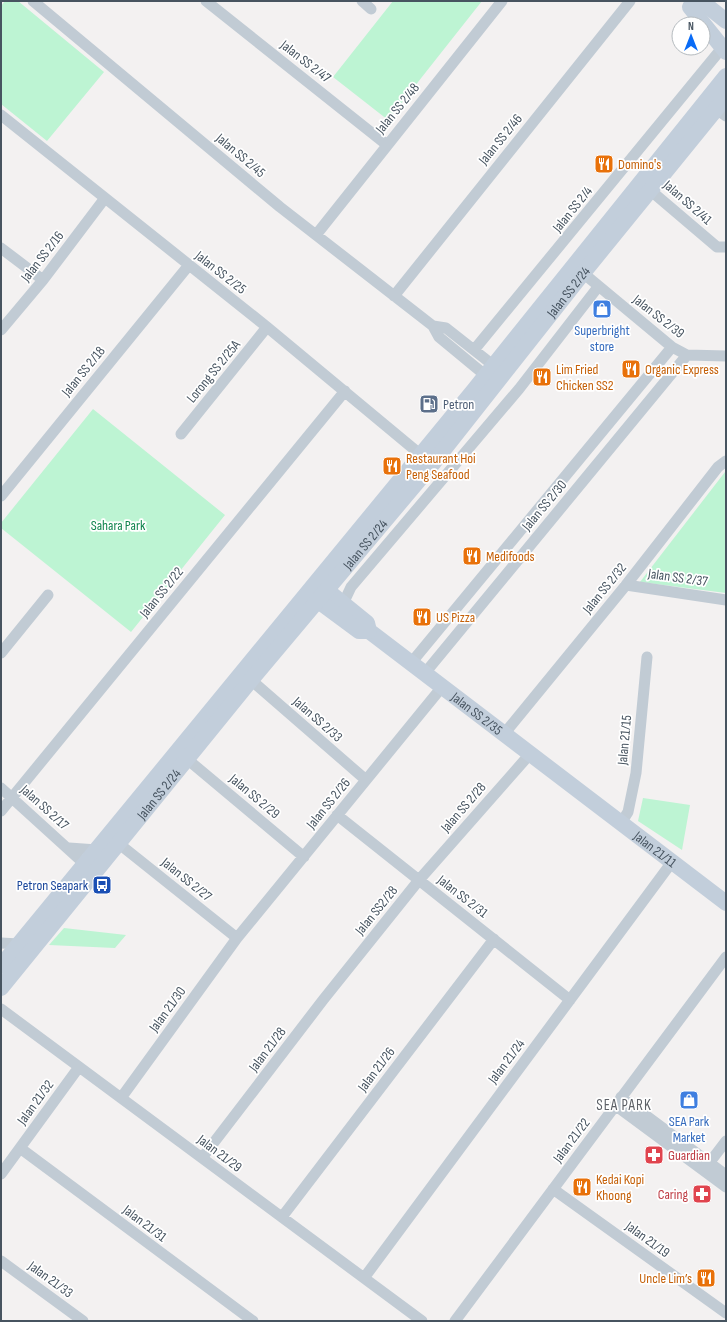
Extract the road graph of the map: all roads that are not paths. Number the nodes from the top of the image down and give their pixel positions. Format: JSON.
{"nodes":[{"id":1,"x":33,"y":1,"type":"edge"},
{"id":2,"x":206,"y":1,"type":"edge"},
{"id":3,"x":362,"y":1,"type":"edge"},
{"id":4,"x":502,"y":1,"type":"edge"},
{"id":5,"x":630,"y":1,"type":"edge"},
{"id":6,"x":691,"y":3,"type":"edge"},
{"id":7,"x":371,"y":9,"type":"dead end"},
{"id":8,"x":725,"y":20,"type":"edge"},
{"id":9,"x":725,"y":46,"type":"edge"},
{"id":10,"x":726,"y":76,"type":"edge"},
{"id":11,"x":723,"y":107,"type":"edge"},
{"id":12,"x":1,"y":115,"type":"edge"},
{"id":13,"x":387,"y":145,"type":"junction"},
{"id":14,"x":650,"y":190,"type":"junction"},
{"id":15,"x":105,"y":198,"type":"junction"},
{"id":16,"x":316,"y":234,"type":"junction"},
{"id":17,"x":1,"y":248,"type":"edge"},
{"id":18,"x":726,"y":248,"type":"edge"},
{"id":19,"x":188,"y":265,"type":"junction"},
{"id":20,"x":583,"y":273,"type":"junction"},
{"id":21,"x":43,"y":280,"type":"junction"},
{"id":22,"x":598,"y":287,"type":"junction"},
{"id":23,"x":394,"y":296,"type":"junction"},
{"id":24,"x":433,"y":326,"type":"junction"},
{"id":25,"x":267,"y":327,"type":"junction"},
{"id":26,"x":1,"y":330,"type":"edge"},
{"id":27,"x":672,"y":347,"type":"junction"},
{"id":28,"x":474,"y":350,"type":"junction"},
{"id":29,"x":687,"y":355,"type":"junction"},
{"id":30,"x":726,"y":356,"type":"edge"},
{"id":31,"x":495,"y":375,"type":"junction"},
{"id":32,"x":345,"y":391,"type":"junction"},
{"id":33,"x":181,"y":434,"type":"dead end"},
{"id":34,"x":421,"y":455,"type":"junction"},
{"id":35,"x":726,"y":461,"type":"edge"},
{"id":36,"x":1,"y":496,"type":"edge"},
{"id":37,"x":342,"y":571,"type":"junction"},
{"id":38,"x":626,"y":585,"type":"junction"},
{"id":39,"x":317,"y":591,"type":"junction"},
{"id":40,"x":48,"y":595,"type":"dead end"},
{"id":41,"x":726,"y":600,"type":"edge"},
{"id":42,"x":339,"y":608,"type":"junction"},
{"id":43,"x":302,"y":618,"type":"junction"},
{"id":44,"x":1,"y":653,"type":"edge"},
{"id":45,"x":648,"y":657,"type":"dead end"},
{"id":46,"x":411,"y":663,"type":"junction"},
{"id":47,"x":425,"y":673,"type":"junction"},
{"id":48,"x":251,"y":680,"type":"junction"},
{"id":49,"x":442,"y":687,"type":"junction"},
{"id":50,"x":504,"y":734,"type":"junction"},
{"id":51,"x":530,"y":754,"type":"junction"},
{"id":52,"x":187,"y":759,"type":"junction"},
{"id":53,"x":366,"y":780,"type":"junction"},
{"id":54,"x":1,"y":788,"type":"edge"},
{"id":55,"x":585,"y":796,"type":"joint"},
{"id":56,"x":12,"y":797,"type":"junction"},
{"id":57,"x":1,"y":811,"type":"edge"},
{"id":58,"x":338,"y":815,"type":"junction"},
{"id":59,"x":621,"y":823,"type":"junction"},
{"id":60,"x":118,"y":843,"type":"junction"},
{"id":61,"x":69,"y":848,"type":"junction"},
{"id":62,"x":97,"y":850,"type":"junction"},
{"id":63,"x":304,"y":857,"type":"junction"},
{"id":64,"x":672,"y":862,"type":"junction"},
{"id":65,"x":90,"y":869,"type":"junction"},
{"id":66,"x":419,"y":880,"type":"junction"},
{"id":67,"x":725,"y":899,"type":"edge"},
{"id":68,"x":237,"y":938,"type":"junction"},
{"id":69,"x":494,"y":939,"type":"junction"},
{"id":70,"x":1,"y":943,"type":"edge"},
{"id":71,"x":19,"y":944,"type":"junction"},
{"id":72,"x":726,"y":957,"type":"edge"},
{"id":73,"x":356,"y":959,"type":"joint"},
{"id":74,"x":1,"y":966,"type":"edge"},
{"id":75,"x":1,"y":988,"type":"edge"},
{"id":76,"x":570,"y":1000,"type":"junction"},
{"id":77,"x":1,"y":1009,"type":"edge"},
{"id":78,"x":79,"y":1067,"type":"junction"},
{"id":79,"x":121,"y":1098,"type":"junction"},
{"id":80,"x":618,"y":1101,"type":"junction"},
{"id":81,"x":726,"y":1141,"type":"edge"},
{"id":82,"x":20,"y":1148,"type":"junction"},
{"id":83,"x":202,"y":1158,"type":"junction"},
{"id":84,"x":710,"y":1162,"type":"junction"},
{"id":85,"x":1,"y":1174,"type":"edge"},
{"id":86,"x":724,"y":1177,"type":"edge"},
{"id":87,"x":553,"y":1189,"type":"junction"},
{"id":88,"x":282,"y":1217,"type":"junction"},
{"id":89,"x":1,"y":1261,"type":"edge"},
{"id":90,"x":364,"y":1278,"type":"junction"},
{"id":91,"x":726,"y":1313,"type":"edge"},
{"id":92,"x":83,"y":1321,"type":"edge"},
{"id":93,"x":252,"y":1321,"type":"edge"},
{"id":94,"x":422,"y":1321,"type":"edge"},
{"id":95,"x":455,"y":1321,"type":"edge"}],
"edges":[{"from":1,"to":16,"type":"street","name":"Jalan SS 2/45"},
{"from":2,"to":13,"type":"street","name":"Jalan SS 2/47"},
{"from":3,"to":7,"type":"street"},
{"from":4,"to":13,"type":"street","name":"Jalan SS 2/48"},
{"from":5,"to":23,"type":"street","name":"Jalan SS 2/46"},
{"from":6,"to":8,"type":"main road"},
{"from":6,"to":9,"type":"main road"},
{"from":9,"to":28,"type":"street","name":"Jalan SS 2/4"},
{"from":10,"to":31,"type":"main road","name":"Jalan SS 2/24"},
{"from":11,"to":14,"type":"main road","name":"Jalan SS 2/24"},
{"from":12,"to":15,"type":"street","name":"Jalan SS 2/25"},
{"from":13,"to":16,"type":"street","name":"Jalan SS 2/48"},
{"from":14,"to":18,"type":"street","name":"Jalan SS 2/41"},
{"from":14,"to":20,"type":"main road","name":"Jalan SS 2/24"},
{"from":15,"to":19,"type":"street","name":"Jalan SS 2/25"},
{"from":15,"to":21,"type":"street","name":"Jalan SS 2/16"},
{"from":16,"to":23,"type":"street","name":"Jalan SS 2/45"},
{"from":17,"to":21,"type":"street"},
{"from":19,"to":25,"type":"street","name":"Jalan SS 2/25"},
{"from":19,"to":36,"type":"street","name":"Jalan SS 2/18"},
{"from":20,"to":22,"type":"street","name":"Jalan SS 2/39"},
{"from":20,"to":31,"type":"main road","name":"Jalan SS 2/24"},
{"from":21,"to":26,"type":"street","name":"Jalan SS 2/16"},
{"from":22,"to":27,"type":"street","name":"Jalan SS 2/39"},
{"from":22,"to":42,"type":"street"},
{"from":23,"to":24,"type":"street","name":"Jalan SS 2/45"},
{"from":24,"to":28,"type":"street","name":"Jalan SS 2/45"},
{"from":24,"to":31,"type":"street","name":"Jalan SS 2/45"},
{"from":25,"to":32,"type":"street","name":"Jalan SS 2/25"},
{"from":25,"to":33,"type":"street","name":"Lorong SS 2/25A"},
{"from":27,"to":29,"type":"street","name":"Jalan SS 2/39"},
{"from":27,"to":46,"type":"street"},
{"from":28,"to":31,"type":"street","name":"Jalan SS 2/45"},
{"from":29,"to":30,"type":"street","name":"Jalan SS 2/39"},
{"from":29,"to":47,"type":"street","name":"Jalan SS 2/30"},
{"from":31,"to":34,"type":"main road","name":"Jalan SS 2/24"},
{"from":31,"to":37,"type":"main road","name":"Jalan SS 2/24"},
{"from":32,"to":34,"type":"street","name":"Jalan SS 2/25"},
{"from":32,"to":56,"type":"street","name":"Jalan SS 2/22"},
{"from":34,"to":39,"type":"main road","name":"Jalan SS 2/24"},
{"from":35,"to":38,"type":"street","name":"Jalan SS 2/32"},
{"from":37,"to":39,"type":"main road","name":"Jalan SS 2/24"},
{"from":37,"to":42,"type":"main road"},
{"from":38,"to":41,"type":"street","name":"Jalan SS 2/37"},
{"from":38,"to":50,"type":"street","name":"Jalan SS 2/32"},
{"from":39,"to":42,"type":"main road","name":"Jalan SS 2/35"},
{"from":39,"to":43,"type":"main road","name":"Jalan SS 2/24"},
{"from":39,"to":62,"type":"main road","name":"Jalan SS 2/24"},
{"from":40,"to":44,"type":"street"},
{"from":42,"to":43,"type":"main road"},
{"from":42,"to":46,"type":"main road","name":"Jalan SS 2/35"},
{"from":43,"to":48,"type":"main road","name":"Jalan SS 2/24"},
{"from":45,"to":59,"type":"street","name":"Jalan 21/15"},
{"from":46,"to":47,"type":"main road","name":"Jalan SS 2/35"},
{"from":47,"to":49,"type":"main road","name":"Jalan SS 2/35"},
{"from":48,"to":52,"type":"main road","name":"Jalan SS 2/24"},
{"from":48,"to":53,"type":"street","name":"Jalan SS 2/33"},
{"from":49,"to":50,"type":"main road","name":"Jalan SS 2/35"},
{"from":49,"to":53,"type":"street","name":"Jalan SS 2/26"},
{"from":50,"to":51,"type":"main road","name":"Jalan SS 2/35"},
{"from":51,"to":55,"type":"main road","name":"Jalan SS 2/35"},
{"from":51,"to":66,"type":"street","name":"Jalan SS 2/28"},
{"from":52,"to":60,"type":"main road","name":"Jalan SS 2/24"},
{"from":52,"to":63,"type":"street","name":"Jalan SS 2/29"},
{"from":53,"to":58,"type":"street","name":"Jalan SS 2/26"},
{"from":54,"to":56,"type":"street","name":"Jalan SS 2/17"},
{"from":55,"to":59,"type":"main road","name":"Jalan 21/11"},
{"from":56,"to":57,"type":"street","name":"Jalan SS 2/22"},
{"from":56,"to":61,"type":"street","name":"Jalan SS 2/17"},
{"from":58,"to":63,"type":"street","name":"Jalan SS 2/26"},
{"from":58,"to":66,"type":"street","name":"Jalan SS 2/31"},
{"from":59,"to":64,"type":"main road","name":"Jalan 21/11"},
{"from":60,"to":65,"type":"main road","name":"Jalan SS 2/24"},
{"from":60,"to":68,"type":"street","name":"Jalan SS 2/27"},
{"from":61,"to":62,"type":"street","name":"Jalan SS 2/17"},
{"from":61,"to":65,"type":"street","name":"Jalan SS 2/17"},
{"from":62,"to":65,"type":"main road","name":"Jalan SS 2/24"},
{"from":63,"to":68,"type":"street","name":"Jalan SS 2/26"},
{"from":64,"to":67,"type":"main road","name":"Jalan 21/11"},
{"from":64,"to":76,"type":"street","name":"Jalan 21/24"},
{"from":65,"to":71,"type":"main road","name":"Jalan SS 2/24"},
{"from":65,"to":75,"type":"main road","name":"Jalan SS 2/24"},
{"from":66,"to":69,"type":"street","name":"Jalan SS 2/31"},
{"from":66,"to":73,"type":"street","name":"Jalan SS2/28"},
{"from":68,"to":79,"type":"street","name":"Jalan 21/30"},
{"from":69,"to":76,"type":"street","name":"Jalan SS 2/31"},
{"from":69,"to":88,"type":"street","name":"Jalan 21/26"},
{"from":70,"to":71,"type":"street"},
{"from":71,"to":74,"type":"main road","name":"Jalan SS 2/24"},
{"from":72,"to":80,"type":"street","name":"Jalan 21/22"},
{"from":73,"to":83,"type":"street","name":"Jalan 21/28"},
{"from":76,"to":90,"type":"street","name":"Jalan 21/24"},
{"from":77,"to":78,"type":"street","name":"Jalan 21/29"},
{"from":78,"to":79,"type":"street","name":"Jalan 21/29"},
{"from":78,"to":82,"type":"street","name":"Jalan 21/32"},
{"from":79,"to":83,"type":"street","name":"Jalan 21/29"},
{"from":80,"to":84,"type":"street"},
{"from":80,"to":86,"type":"street"},
{"from":80,"to":87,"type":"street","name":"Jalan 21/22"},
{"from":81,"to":84,"type":"street"},
{"from":82,"to":85,"type":"street","name":"Jalan 21/32"},
{"from":82,"to":93,"type":"street","name":"Jalan 21/31"},
{"from":83,"to":88,"type":"street","name":"Jalan 21/29"},
{"from":84,"to":86,"type":"street"},
{"from":87,"to":91,"type":"street","name":"Jalan 21/19"},
{"from":87,"to":95,"type":"street","name":"Jalan 21/22"},
{"from":88,"to":90,"type":"street","name":"Jalan 21/29"},
{"from":89,"to":92,"type":"street","name":"Jalan 21/33"},
{"from":90,"to":94,"type":"street","name":"Jalan 21/29"}]}
